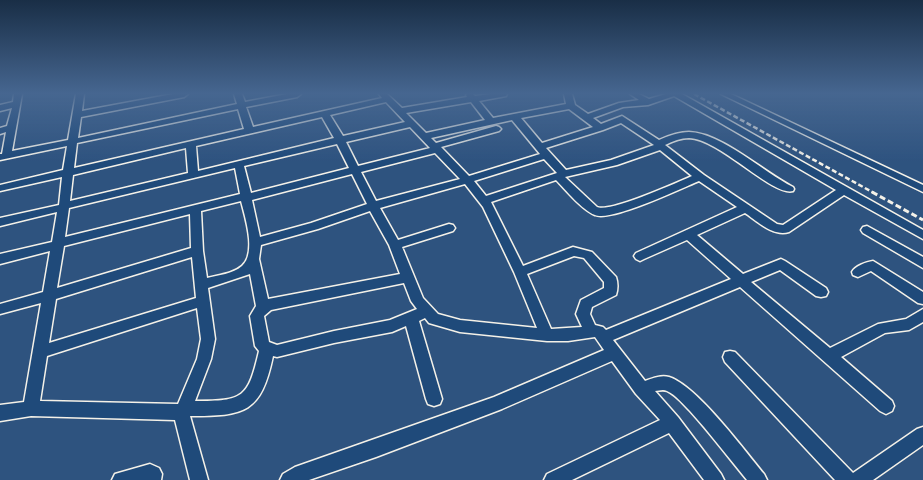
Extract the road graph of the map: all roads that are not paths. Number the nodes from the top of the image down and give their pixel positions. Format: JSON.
{"nodes":[{"id":1,"x":14,"y":116,"type":"edge"},
{"id":2,"x":76,"y":116,"type":"edge"},
{"id":3,"x":191,"y":116,"type":"edge"},
{"id":4,"x":245,"y":116,"type":"edge"},
{"id":5,"x":314,"y":116,"type":"edge"},
{"id":6,"x":326,"y":116,"type":"edge"},
{"id":7,"x":406,"y":116,"type":"edge"},
{"id":8,"x":486,"y":116,"type":"edge"},
{"id":9,"x":518,"y":116,"type":"edge"},
{"id":10,"x":590,"y":116,"type":"edge"},
{"id":11,"x":619,"y":116,"type":"edge"},
{"id":12,"x":713,"y":116,"type":"edge"},
{"id":13,"x":772,"y":116,"type":"edge"},
{"id":14,"x":515,"y":117,"type":"junction"},
{"id":15,"x":586,"y":118,"type":"joint"},
{"id":16,"x":622,"y":119,"type":"junction"},
{"id":17,"x":412,"y":123,"type":"junction"},
{"id":18,"x":493,"y":125,"type":"junction"},
{"id":19,"x":11,"y":128,"type":"junction"},
{"id":20,"x":600,"y":128,"type":"junction"},
{"id":21,"x":0,"y":131,"type":"edge"},
{"id":22,"x":249,"y":131,"type":"junction"},
{"id":23,"x":425,"y":136,"type":"junction"},
{"id":24,"x":340,"y":140,"type":"junction"},
{"id":25,"x":72,"y":141,"type":"junction"},
{"id":26,"x":191,"y":144,"type":"junction"},
{"id":27,"x":660,"y":145,"type":"junction"},
{"id":28,"x":436,"y":148,"type":"junction"},
{"id":29,"x":543,"y":151,"type":"junction"},
{"id":30,"x":4,"y":156,"type":"edge"},
{"id":31,"x":239,"y":164,"type":"junction"},
{"id":32,"x":354,"y":170,"type":"junction"},
{"id":33,"x":68,"y":173,"type":"junction"},
{"id":34,"x":561,"y":175,"type":"junction"},
{"id":35,"x":193,"y":176,"type":"junction"},
{"id":36,"x":700,"y":176,"type":"junction"},
{"id":37,"x":467,"y":180,"type":"junction"},
{"id":38,"x":0,"y":188,"type":"edge"},
{"id":39,"x":789,"y":189,"type":"dead end"},
{"id":40,"x":923,"y":189,"type":"edge"},
{"id":41,"x":843,"y":190,"type":"junction"},
{"id":42,"x":246,"y":197,"type":"junction"},
{"id":43,"x":484,"y":201,"type":"junction"},
{"id":44,"x":373,"y":206,"type":"junction"},
{"id":45,"x":64,"y":207,"type":"junction"},
{"id":46,"x":746,"y":208,"type":"junction"},
{"id":47,"x":195,"y":209,"type":"junction"},
{"id":48,"x":0,"y":222,"type":"edge"},
{"id":49,"x":449,"y":228,"type":"dead end"},
{"id":50,"x":867,"y":230,"type":"dead end"},
{"id":51,"x":689,"y":235,"type":"junction"},
{"id":52,"x":923,"y":235,"type":"edge"},
{"id":53,"x":256,"y":242,"type":"junction"},
{"id":54,"x":58,"y":244,"type":"junction"},
{"id":55,"x":395,"y":245,"type":"junction"},
{"id":56,"x":197,"y":251,"type":"junction"},
{"id":57,"x":640,"y":256,"type":"dead end"},
{"id":58,"x":0,"y":259,"type":"edge"},
{"id":59,"x":253,"y":259,"type":"junction"},
{"id":60,"x":923,"y":263,"type":"edge"},
{"id":61,"x":520,"y":272,"type":"junction"},
{"id":62,"x":858,"y":272,"type":"dead end"},
{"id":63,"x":408,"y":277,"type":"junction"},
{"id":64,"x":742,"y":280,"type":"junction"},
{"id":65,"x":201,"y":285,"type":"junction"},
{"id":66,"x":821,"y":292,"type":"dead end"},
{"id":67,"x":50,"y":296,"type":"junction"},
{"id":68,"x":923,"y":299,"type":"edge"},
{"id":69,"x":203,"y":301,"type":"junction"},
{"id":70,"x":264,"y":308,"type":"junction"},
{"id":71,"x":0,"y":309,"type":"edge"},
{"id":72,"x":427,"y":311,"type":"junction"},
{"id":73,"x":923,"y":315,"type":"edge"},
{"id":74,"x":411,"y":318,"type":"junction"},
{"id":75,"x":547,"y":334,"type":"junction"},
{"id":76,"x":597,"y":335,"type":"junction"},
{"id":77,"x":267,"y":348,"type":"junction"},
{"id":78,"x":40,"y":352,"type":"junction"},
{"id":79,"x":615,"y":352,"type":"junction"},
{"id":80,"x":829,"y":356,"type":"junction"},
{"id":81,"x":730,"y":357,"type":"dead end"},
{"id":82,"x":642,"y":388,"type":"junction"},
{"id":83,"x":434,"y":399,"type":"dead end"},
{"id":84,"x":886,"y":406,"type":"dead end"},
{"id":85,"x":31,"y":408,"type":"junction"},
{"id":86,"x":183,"y":412,"type":"junction"},
{"id":87,"x":0,"y":414,"type":"edge"},
{"id":88,"x":672,"y":424,"type":"junction"},
{"id":89,"x":923,"y":435,"type":"edge"},
{"id":90,"x":121,"y":480,"type":"edge"},
{"id":91,"x":152,"y":480,"type":"edge"},
{"id":92,"x":199,"y":480,"type":"edge"},
{"id":93,"x":289,"y":480,"type":"edge"},
{"id":94,"x":553,"y":480,"type":"edge"},
{"id":95,"x":715,"y":480,"type":"edge"},
{"id":96,"x":758,"y":480,"type":"edge"},
{"id":97,"x":847,"y":480,"type":"edge"},
{"id":98,"x":858,"y":480,"type":"edge"}],
"edges":[{"from":1,"to":19,"type":"street"},
{"from":2,"to":25,"type":"street"},
{"from":3,"to":25,"type":"street"},
{"from":4,"to":22,"type":"street"},
{"from":5,"to":22,"type":"street"},
{"from":6,"to":24,"type":"street"},
{"from":7,"to":17,"type":"street"},
{"from":8,"to":18,"type":"street"},
{"from":9,"to":14,"type":"street"},
{"from":10,"to":15,"type":"street"},
{"from":11,"to":16,"type":"street"},
{"from":12,"to":41,"type":"street"},
{"from":13,"to":40,"type":"street"},
{"from":14,"to":18,"type":"street"},
{"from":14,"to":29,"type":"street"},
{"from":15,"to":20,"type":"street"},
{"from":16,"to":20,"type":"street"},
{"from":16,"to":27,"type":"street"},
{"from":17,"to":23,"type":"street"},
{"from":17,"to":24,"type":"street"},
{"from":18,"to":23,"type":"street"},
{"from":18,"to":28,"type":"street"},
{"from":19,"to":21,"type":"street"},
{"from":19,"to":30,"type":"street"},
{"from":20,"to":29,"type":"street"},
{"from":22,"to":26,"type":"street"},
{"from":23,"to":28,"type":"street"},
{"from":24,"to":31,"type":"street"},
{"from":24,"to":32,"type":"street"},
{"from":25,"to":30,"type":"street"},
{"from":25,"to":33,"type":"street"},
{"from":26,"to":33,"type":"street"},
{"from":26,"to":35,"type":"street"},
{"from":27,"to":34,"type":"street"},
{"from":27,"to":36,"type":"street"},
{"from":27,"to":39,"type":"street"},
{"from":28,"to":32,"type":"street"},
{"from":28,"to":37,"type":"street"},
{"from":29,"to":34,"type":"street"},
{"from":29,"to":37,"type":"street"},
{"from":31,"to":35,"type":"street"},
{"from":31,"to":42,"type":"street"},
{"from":32,"to":42,"type":"street"},
{"from":32,"to":44,"type":"street"},
{"from":33,"to":38,"type":"street"},
{"from":33,"to":45,"type":"street"},
{"from":34,"to":36,"type":"street"},
{"from":34,"to":43,"type":"street"},
{"from":35,"to":45,"type":"street"},
{"from":36,"to":46,"type":"street"},
{"from":37,"to":43,"type":"street"},
{"from":37,"to":44,"type":"street"},
{"from":41,"to":46,"type":"street"},
{"from":41,"to":52,"type":"street"},
{"from":42,"to":47,"type":"street"},
{"from":42,"to":53,"type":"street"},
{"from":43,"to":61,"type":"street"},
{"from":44,"to":53,"type":"street"},
{"from":44,"to":55,"type":"street"},
{"from":45,"to":48,"type":"street"},
{"from":45,"to":54,"type":"street"},
{"from":46,"to":51,"type":"street"},
{"from":47,"to":54,"type":"street"},
{"from":47,"to":56,"type":"street"},
{"from":49,"to":55,"type":"street"},
{"from":50,"to":60,"type":"street"},
{"from":51,"to":57,"type":"street"},
{"from":51,"to":64,"type":"street"},
{"from":53,"to":59,"type":"street"},
{"from":54,"to":58,"type":"street"},
{"from":54,"to":67,"type":"street"},
{"from":55,"to":63,"type":"street"},
{"from":56,"to":65,"type":"street"},
{"from":56,"to":67,"type":"street"},
{"from":59,"to":65,"type":"street"},
{"from":59,"to":70,"type":"street"},
{"from":61,"to":75,"type":"street"},
{"from":61,"to":76,"type":"street"},
{"from":62,"to":68,"type":"street"},
{"from":63,"to":70,"type":"street"},
{"from":63,"to":72,"type":"street"},
{"from":64,"to":66,"type":"street"},
{"from":64,"to":76,"type":"street"},
{"from":64,"to":80,"type":"street"},
{"from":65,"to":69,"type":"street"},
{"from":67,"to":71,"type":"street"},
{"from":67,"to":78,"type":"street"},
{"from":69,"to":78,"type":"street"},
{"from":69,"to":86,"type":"street"},
{"from":70,"to":77,"type":"street"},
{"from":72,"to":74,"type":"street"},
{"from":72,"to":75,"type":"street"},
{"from":73,"to":80,"type":"street"},
{"from":74,"to":77,"type":"street"},
{"from":74,"to":83,"type":"street"},
{"from":75,"to":76,"type":"street"},
{"from":76,"to":79,"type":"street"},
{"from":77,"to":86,"type":"street"},
{"from":78,"to":85,"type":"street"},
{"from":79,"to":82,"type":"street"},
{"from":79,"to":93,"type":"street"},
{"from":80,"to":84,"type":"street"},
{"from":81,"to":97,"type":"street"},
{"from":82,"to":88,"type":"street"},
{"from":82,"to":96,"type":"street"},
{"from":85,"to":86,"type":"street"},
{"from":85,"to":87,"type":"street"},
{"from":86,"to":92,"type":"street"},
{"from":88,"to":94,"type":"street"},
{"from":88,"to":95,"type":"street"},
{"from":89,"to":98,"type":"street"},
{"from":90,"to":91,"type":"street"}]}
